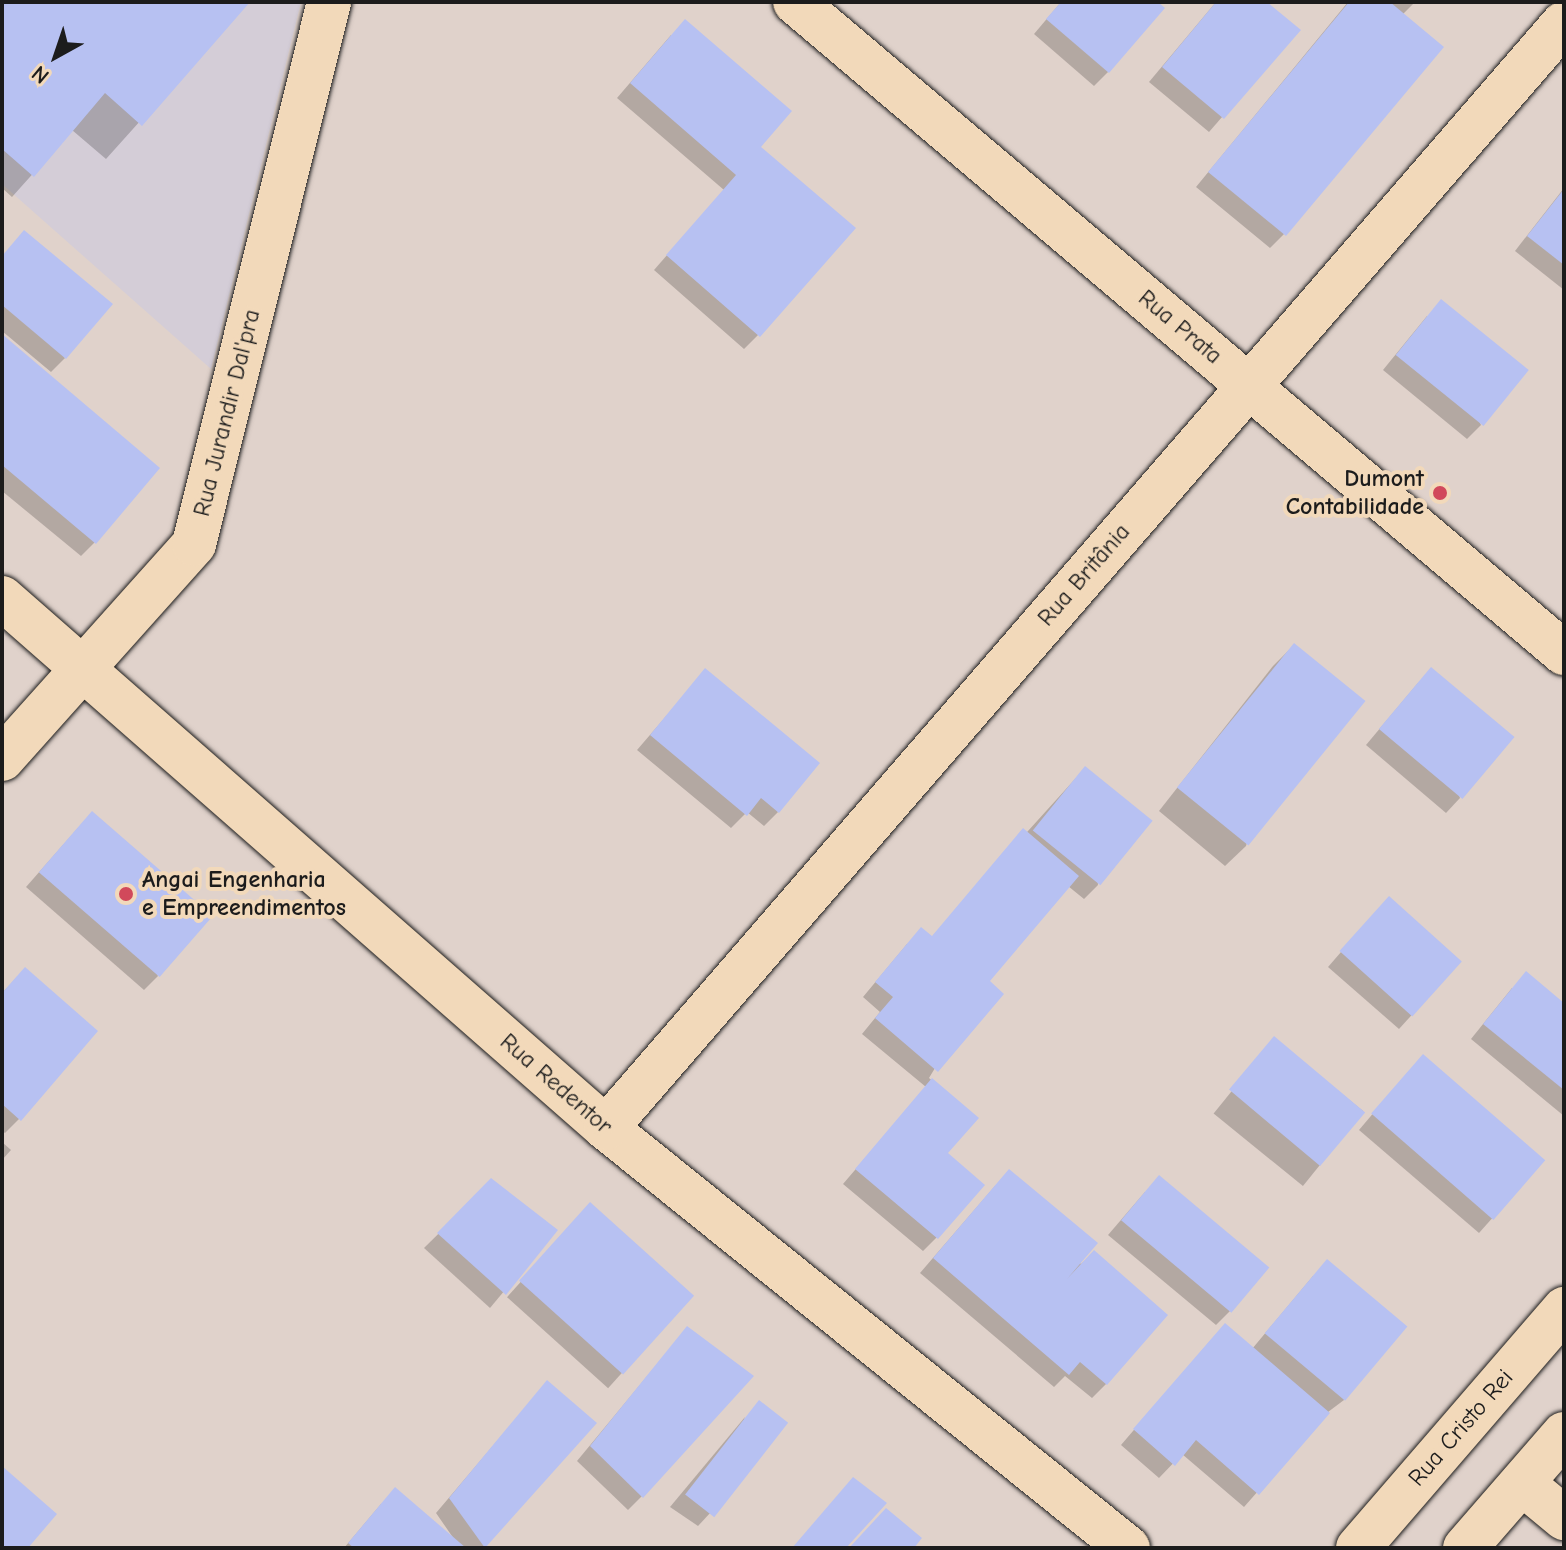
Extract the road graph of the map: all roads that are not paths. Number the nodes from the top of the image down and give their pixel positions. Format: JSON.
{"nodes":[{"id":1,"x":329,"y":2,"type":"edge"},
{"id":2,"x":795,"y":2,"type":"edge"},
{"id":3,"x":1564,"y":23,"type":"edge"},
{"id":4,"x":1248,"y":385,"type":"junction"},
{"id":5,"x":2,"y":598,"type":"edge"},
{"id":6,"x":1564,"y":653,"type":"edge"},
{"id":7,"x":81,"y":667,"type":"junction"},
{"id":8,"x":2,"y":759,"type":"edge"},
{"id":9,"x":606,"y":1128,"type":"junction"},
{"id":10,"x":1564,"y":1309,"type":"edge"},
{"id":11,"x":1564,"y":1434,"type":"edge"},
{"id":12,"x":1522,"y":1483,"type":"junction"},
{"id":13,"x":1564,"y":1518,"type":"edge"},
{"id":14,"x":1128,"y":1548,"type":"edge"},
{"id":15,"x":1358,"y":1548,"type":"edge"},
{"id":16,"x":1465,"y":1548,"type":"edge"}],
"edges":[{"from":1,"to":7,"type":"street","name":"Rua Jurandir Dal'pra"},
{"from":2,"to":4,"type":"street","name":"Rua Prata"},
{"from":3,"to":4,"type":"street","name":"Rua Britânia"},
{"from":4,"to":6,"type":"street","name":"Rua Prata"},
{"from":4,"to":9,"type":"street","name":"Rua Britânia"},
{"from":5,"to":7,"type":"street","name":"Rua Redentor"},
{"from":7,"to":8,"type":"street","name":"Rua Jurandir Dal'pra"},
{"from":7,"to":9,"type":"street","name":"Rua Redentor"},
{"from":9,"to":14,"type":"street","name":"Rua Redentor"},
{"from":10,"to":15,"type":"street","name":"Rua Cristo Rei"},
{"from":11,"to":12,"type":"street"},
{"from":12,"to":13,"type":"street"},
{"from":12,"to":16,"type":"street"}]}
